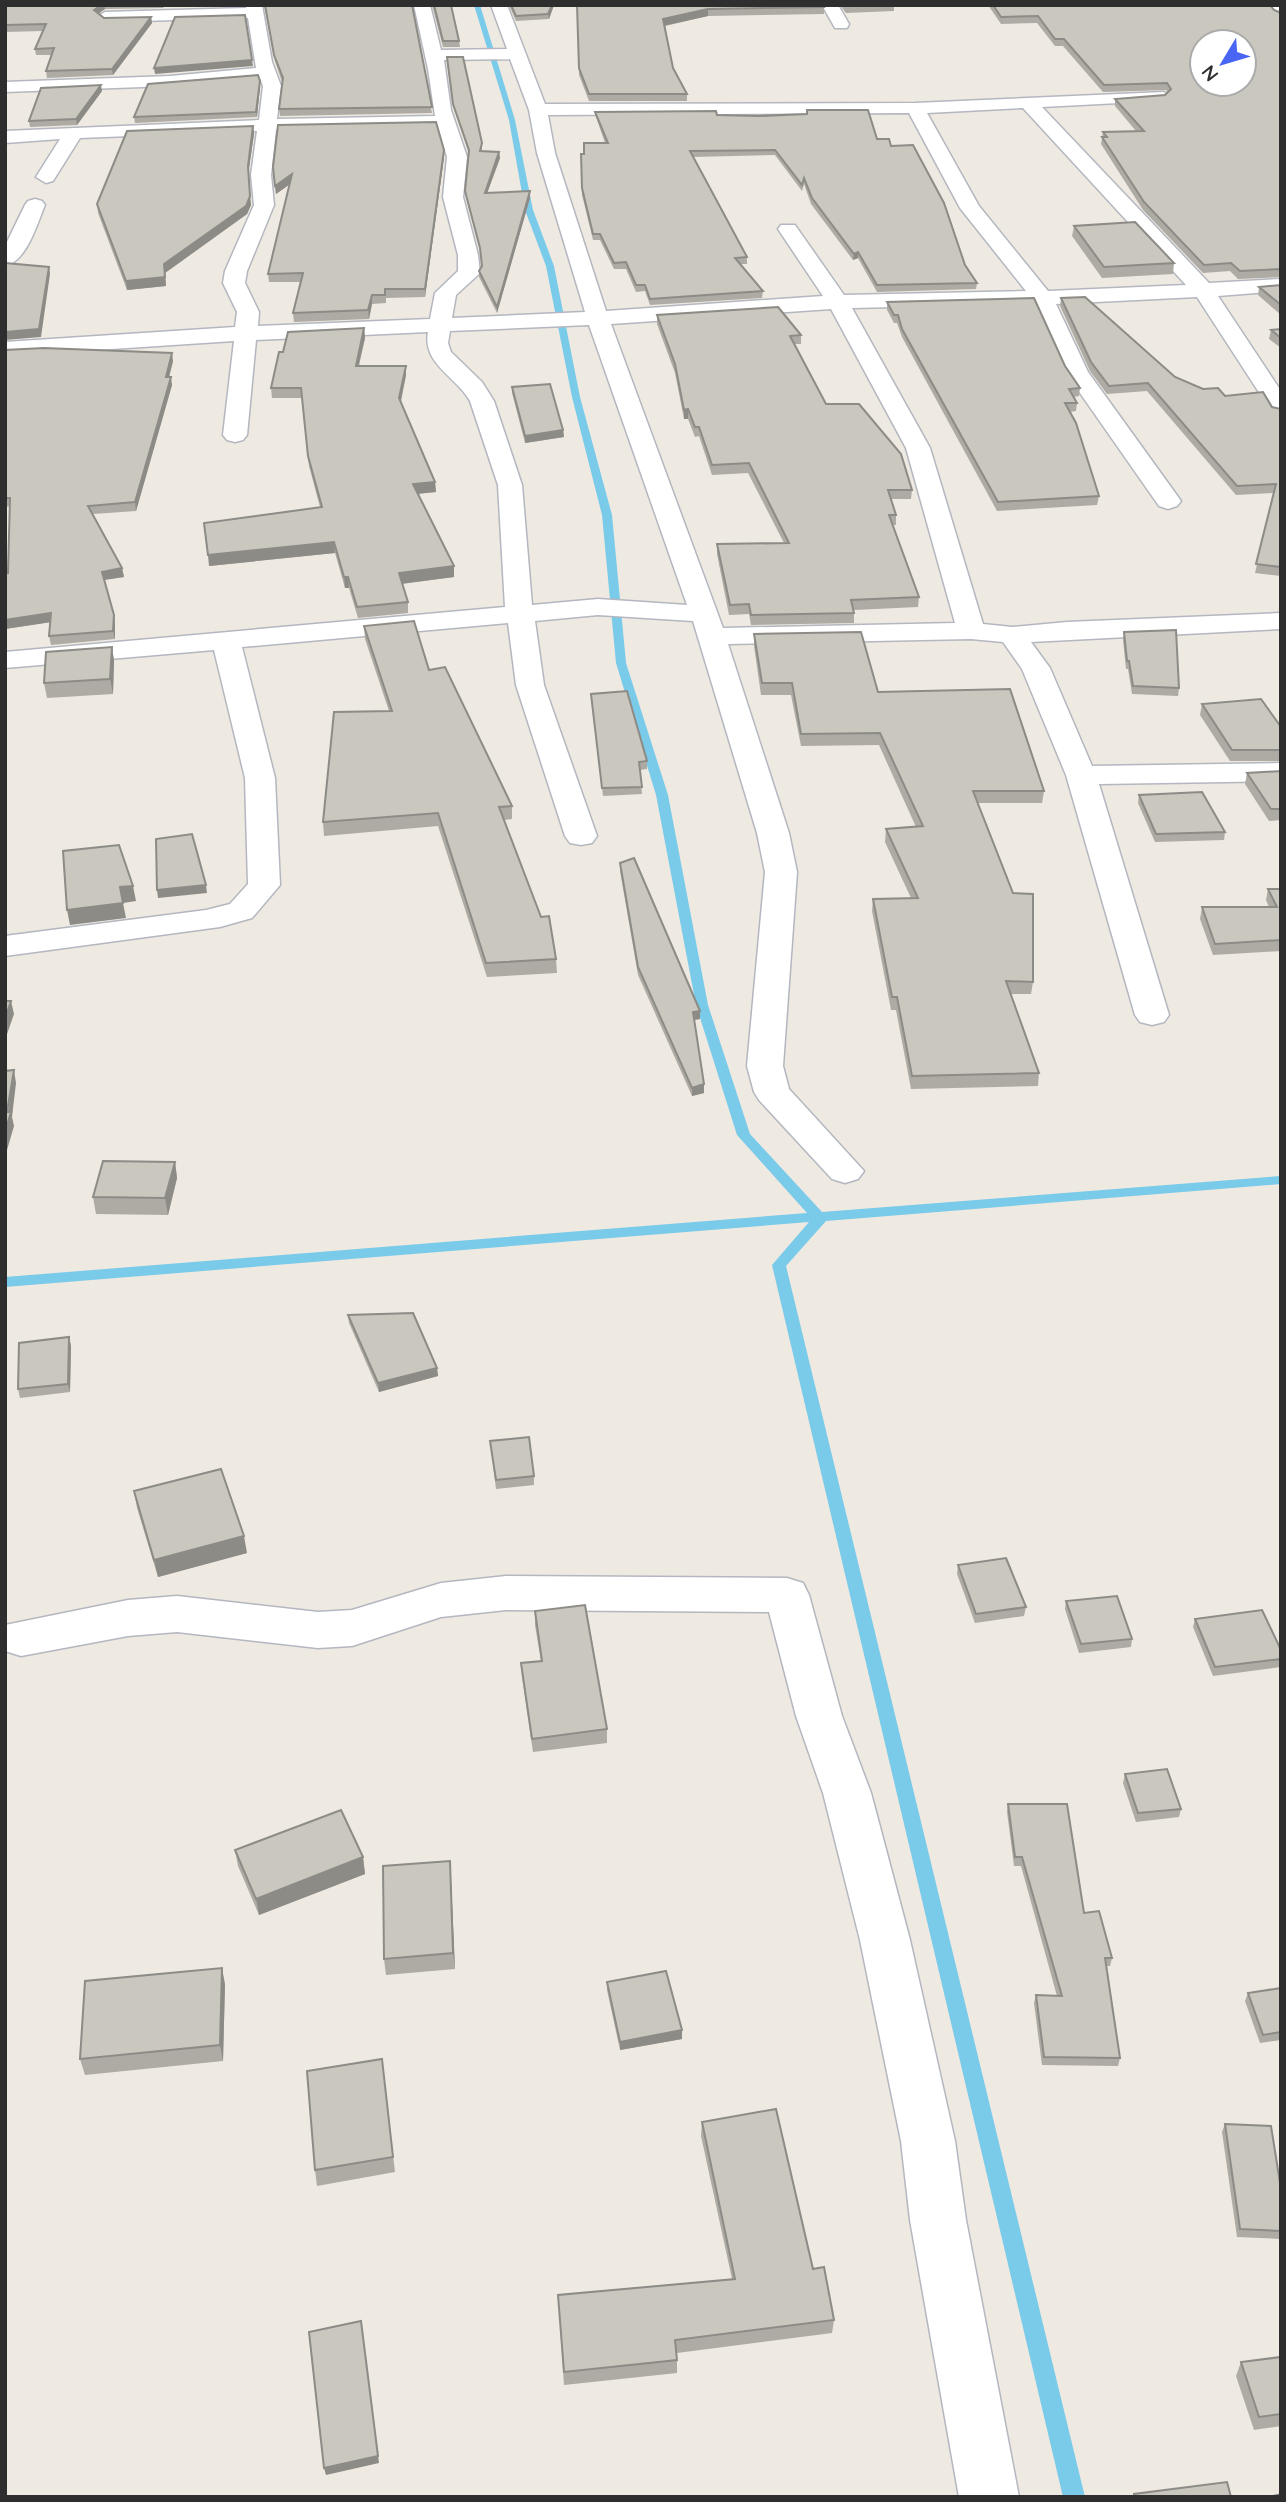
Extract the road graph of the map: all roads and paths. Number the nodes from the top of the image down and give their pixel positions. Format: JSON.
{"nodes":[{"id":1,"x":422,"y":5,"type":"edge"},
{"id":2,"x":499,"y":5,"type":"edge"},
{"id":3,"x":830,"y":5,"type":"edge"},
{"id":4,"x":1273,"y":5,"type":"edge"},
{"id":5,"x":255,"y":9,"type":"edge"},
{"id":6,"x":1281,"y":12,"type":"edge"},
{"id":7,"x":105,"y":17,"type":"edge"},
{"id":8,"x":841,"y":24,"type":"dead end"},
{"id":9,"x":434,"y":55,"type":"junction"},
{"id":10,"x":499,"y":55,"type":"junction"},
{"id":11,"x":214,"y":58,"type":"edge"},
{"id":12,"x":264,"y":67,"type":"junction"},
{"id":13,"x":5,"y":87,"type":"edge"},
{"id":14,"x":1158,"y":96,"type":"edge"},
{"id":15,"x":1029,"y":104,"type":"junction"},
{"id":16,"x":915,"y":108,"type":"junction"},
{"id":17,"x":538,"y":110,"type":"junction"},
{"id":18,"x":445,"y":121,"type":"junction"},
{"id":19,"x":268,"y":124,"type":"junction"},
{"id":20,"x":74,"y":132,"type":"junction"},
{"id":21,"x":5,"y":137,"type":"edge"},
{"id":22,"x":46,"y":177,"type":"dead end"},
{"id":23,"x":35,"y":205,"type":"dead end"},
{"id":24,"x":788,"y":229,"type":"dead end"},
{"id":25,"x":5,"y":260,"type":"edge"},
{"id":26,"x":1281,"y":285,"type":"edge"},
{"id":27,"x":1203,"y":291,"type":"junction"},
{"id":28,"x":1041,"y":296,"type":"junction"},
{"id":29,"x":838,"y":302,"type":"junction"},
{"id":30,"x":598,"y":318,"type":"junction"},
{"id":31,"x":441,"y":325,"type":"junction"},
{"id":32,"x":247,"y":334,"type":"junction"},
{"id":33,"x":5,"y":349,"type":"edge"},
{"id":34,"x":1281,"y":409,"type":"edge"},
{"id":35,"x":235,"y":435,"type":"dead end"},
{"id":36,"x":1168,"y":501,"type":"dead end"},
{"id":37,"x":520,"y":613,"type":"junction"},
{"id":38,"x":1281,"y":621,"type":"edge"},
{"id":39,"x":708,"y":625,"type":"junction"},
{"id":40,"x":971,"y":631,"type":"junction"},
{"id":41,"x":1012,"y":635,"type":"junction"},
{"id":42,"x":226,"y":640,"type":"junction"},
{"id":43,"x":5,"y":660,"type":"edge"},
{"id":44,"x":1281,"y":772,"type":"edge"},
{"id":45,"x":1081,"y":775,"type":"junction"},
{"id":46,"x":581,"y":836,"type":"dead end"},
{"id":47,"x":5,"y":946,"type":"edge"},
{"id":48,"x":1152,"y":1015,"type":"dead end"},
{"id":49,"x":845,"y":1171,"type":"dead end"},
{"id":50,"x":22,"y":1638,"type":"dead end"},
{"id":51,"x":989,"y":2497,"type":"edge"}],
"edges":[{"from":1,"to":9,"type":"street"},
{"from":2,"to":10,"type":"street"},
{"from":3,"to":8,"type":"street"},
{"from":4,"to":6,"type":"street"},
{"from":5,"to":7,"type":"street"},
{"from":5,"to":12,"type":"street"},
{"from":9,"to":10,"type":"street"},
{"from":9,"to":18,"type":"street"},
{"from":10,"to":17,"type":"street"},
{"from":11,"to":12,"type":"street"},
{"from":12,"to":13,"type":"street"},
{"from":12,"to":19,"type":"street"},
{"from":14,"to":15,"type":"street"},
{"from":15,"to":16,"type":"street"},
{"from":15,"to":27,"type":"street"},
{"from":16,"to":17,"type":"street"},
{"from":16,"to":28,"type":"street"},
{"from":17,"to":30,"type":"street"},
{"from":18,"to":19,"type":"street"},
{"from":18,"to":31,"type":"street"},
{"from":19,"to":20,"type":"street"},
{"from":19,"to":32,"type":"street"},
{"from":20,"to":21,"type":"street"},
{"from":20,"to":22,"type":"street"},
{"from":23,"to":25,"type":"street"},
{"from":24,"to":29,"type":"street"},
{"from":26,"to":27,"type":"street"},
{"from":27,"to":28,"type":"street"},
{"from":27,"to":34,"type":"street"},
{"from":28,"to":29,"type":"street"},
{"from":28,"to":36,"type":"street"},
{"from":29,"to":30,"type":"street"},
{"from":29,"to":40,"type":"street"},
{"from":30,"to":31,"type":"street"},
{"from":30,"to":39,"type":"street"},
{"from":31,"to":32,"type":"street"},
{"from":31,"to":37,"type":"street"},
{"from":32,"to":33,"type":"street"},
{"from":32,"to":35,"type":"street"},
{"from":37,"to":39,"type":"street"},
{"from":37,"to":42,"type":"street"},
{"from":37,"to":46,"type":"street"},
{"from":38,"to":41,"type":"street"},
{"from":39,"to":40,"type":"street"},
{"from":39,"to":49,"type":"street"},
{"from":40,"to":41,"type":"street"},
{"from":41,"to":45,"type":"street"},
{"from":42,"to":43,"type":"street"},
{"from":42,"to":47,"type":"street"},
{"from":44,"to":45,"type":"street"},
{"from":45,"to":48,"type":"street"},
{"from":50,"to":51,"type":"street"}]}
